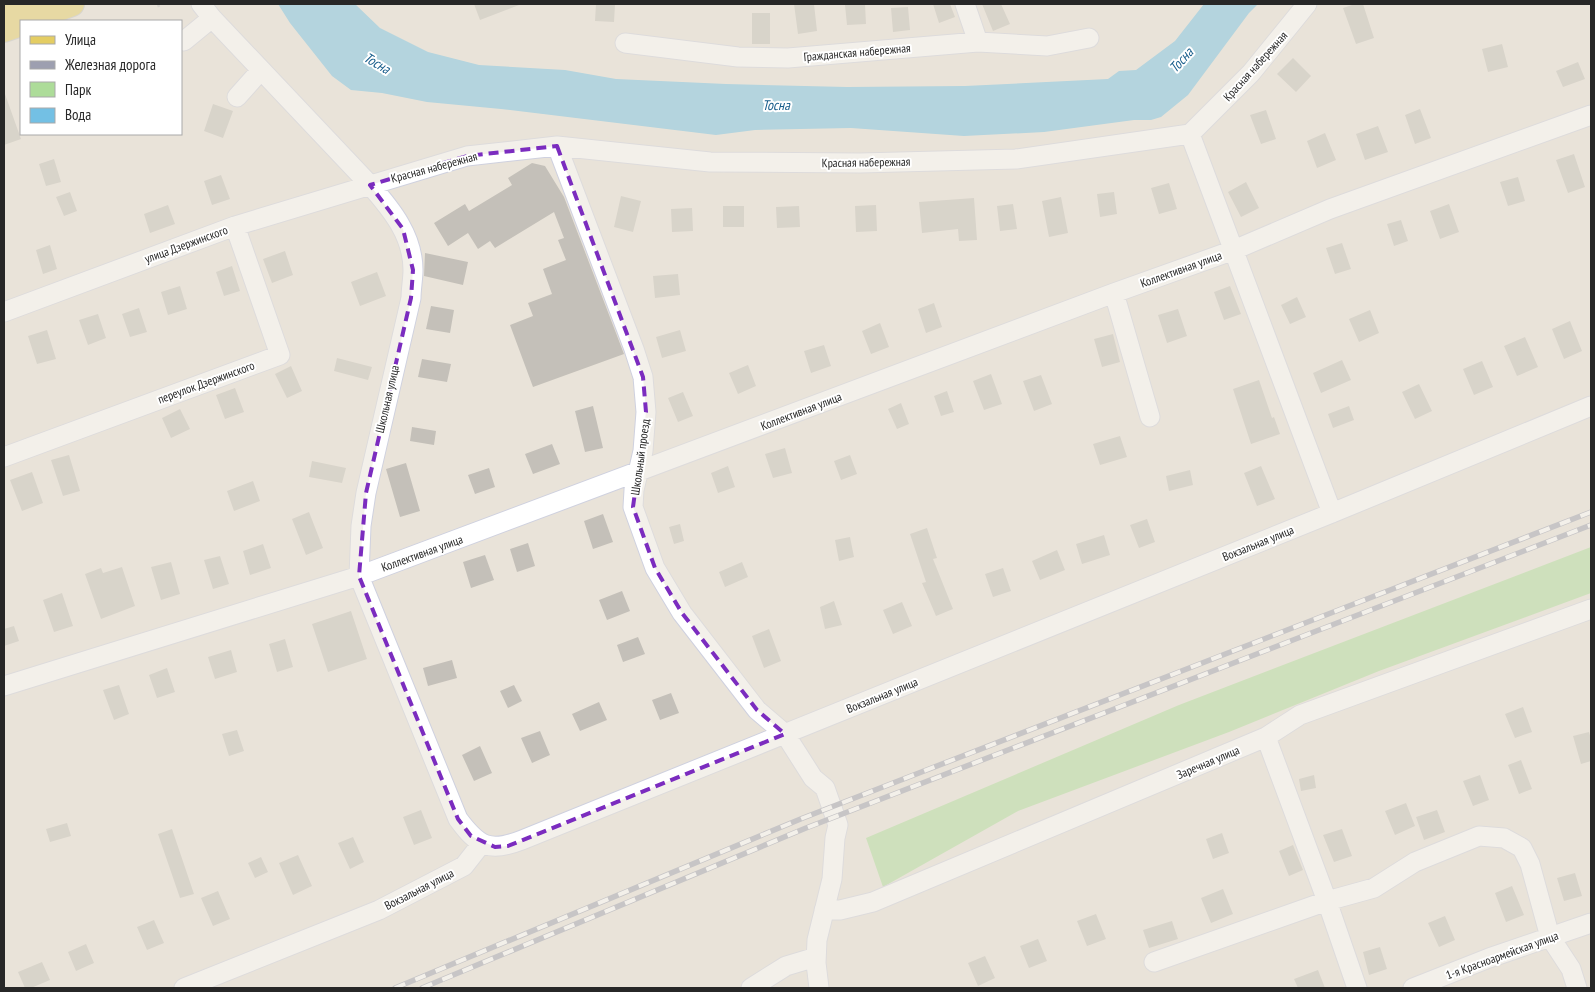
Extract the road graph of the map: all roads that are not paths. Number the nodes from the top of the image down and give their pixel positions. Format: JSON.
{"nodes":[{"id":1,"x":27,"y":4,"type":"edge"},
{"id":2,"x":72,"y":4,"type":"edge"},
{"id":3,"x":965,"y":4,"type":"edge"},
{"id":4,"x":1307,"y":4,"type":"edge"},
{"id":5,"x":207,"y":11,"type":"edge"},
{"id":6,"x":4,"y":12,"type":"edge"},
{"id":7,"x":30,"y":20,"type":"edge"},
{"id":8,"x":20,"y":24,"type":"edge"},
{"id":9,"x":4,"y":30,"type":"edge"},
{"id":10,"x":1088,"y":38,"type":"dead end"},
{"id":11,"x":184,"y":42,"type":"dead end"},
{"id":12,"x":625,"y":42,"type":"dead end"},
{"id":13,"x":978,"y":42,"type":"junction"},
{"id":14,"x":261,"y":70,"type":"junction"},
{"id":15,"x":237,"y":97,"type":"dead end"},
{"id":16,"x":1591,"y":115,"type":"edge"},
{"id":17,"x":1190,"y":134,"type":"junction"},
{"id":18,"x":557,"y":146,"type":"junction"},
{"id":19,"x":370,"y":185,"type":"junction"},
{"id":20,"x":235,"y":226,"type":"junction"},
{"id":21,"x":1234,"y":250,"type":"junction"},
{"id":22,"x":1114,"y":293,"type":"junction"},
{"id":23,"x":4,"y":312,"type":"edge"},
{"id":24,"x":1591,"y":406,"type":"edge"},
{"id":25,"x":1150,"y":417,"type":"dead end"},
{"id":26,"x":4,"y":457,"type":"edge"},
{"id":27,"x":639,"y":472,"type":"junction"},
{"id":28,"x":1332,"y":513,"type":"junction"},
{"id":29,"x":359,"y":576,"type":"junction"},
{"id":30,"x":1591,"y":609,"type":"edge"},
{"id":31,"x":4,"y":686,"type":"edge"},
{"id":32,"x":785,"y":734,"type":"junction"},
{"id":33,"x":1266,"y":737,"type":"junction"},
{"id":34,"x":482,"y":843,"type":"junction"},
{"id":35,"x":1327,"y":902,"type":"junction"},
{"id":36,"x":824,"y":910,"type":"junction"},
{"id":37,"x":1591,"y":923,"type":"edge"},
{"id":38,"x":1550,"y":937,"type":"junction"},
{"id":39,"x":816,"y":957,"type":"junction"},
{"id":40,"x":1154,"y":962,"type":"dead end"},
{"id":41,"x":184,"y":988,"type":"edge"},
{"id":42,"x":751,"y":988,"type":"edge"},
{"id":43,"x":819,"y":988,"type":"edge"},
{"id":44,"x":1357,"y":988,"type":"edge"},
{"id":45,"x":1412,"y":988,"type":"edge"},
{"id":46,"x":1577,"y":988,"type":"edge"}],
"edges":[{"from":1,"to":6,"type":"main road"},
{"from":2,"to":7,"type":"main road"},
{"from":3,"to":13,"type":"street"},
{"from":4,"to":17,"type":"street","name":"Красная набережная"},
{"from":5,"to":11,"type":"street"},
{"from":5,"to":14,"type":"street","name":"Школьная улица"},
{"from":8,"to":9,"type":"main road"},
{"from":10,"to":13,"type":"street","name":"Гражданская набережная"},
{"from":12,"to":13,"type":"street","name":"Гражданская набережная"},
{"from":14,"to":15,"type":"street"},
{"from":14,"to":19,"type":"street","name":"Школьная улица"},
{"from":16,"to":21,"type":"street","name":"Коллективная улица"},
{"from":17,"to":18,"type":"street","name":"Красная набережная"},
{"from":17,"to":21,"type":"street"},
{"from":18,"to":19,"type":"street","name":"Красная набережная"},
{"from":18,"to":27,"type":"street","name":"Школьный проезд"},
{"from":19,"to":20,"type":"street","name":"улица Дзержинского"},
{"from":19,"to":29,"type":"street","name":"Школьная улица"},
{"from":20,"to":23,"type":"street","name":"улица Дзержинского"},
{"from":20,"to":26,"type":"street","name":"переулок Дзержинского"},
{"from":21,"to":22,"type":"street","name":"Коллективная улица"},
{"from":21,"to":28,"type":"street"},
{"from":22,"to":25,"type":"street"},
{"from":22,"to":27,"type":"street","name":"Коллективная улица"},
{"from":24,"to":28,"type":"street","name":"Вокзальная улица"},
{"from":27,"to":29,"type":"street","name":"Коллективная улица"},
{"from":27,"to":32,"type":"street","name":"Школьный проезд"},
{"from":28,"to":32,"type":"street","name":"Вокзальная улица"},
{"from":29,"to":31,"type":"street","name":"Коллективная улица"},
{"from":29,"to":34,"type":"street","name":"Школьная улица"},
{"from":30,"to":33,"type":"street","name":"Заречная улица"},
{"from":32,"to":34,"type":"street","name":"Вокзальная улица"},
{"from":32,"to":36,"type":"street","name":"Школьный проезд"},
{"from":33,"to":35,"type":"street"},
{"from":33,"to":36,"type":"street","name":"Заречная улица"},
{"from":34,"to":41,"type":"street","name":"Вокзальная улица"},
{"from":35,"to":38,"type":"street"},
{"from":35,"to":40,"type":"street"},
{"from":35,"to":44,"type":"street"},
{"from":36,"to":39,"type":"street"},
{"from":37,"to":38,"type":"street","name":"1-я Красноармейская улица"},
{"from":38,"to":45,"type":"street","name":"1-я Красноармейская улица"},
{"from":38,"to":46,"type":"street"},
{"from":39,"to":42,"type":"street"},
{"from":39,"to":43,"type":"street"}]}
